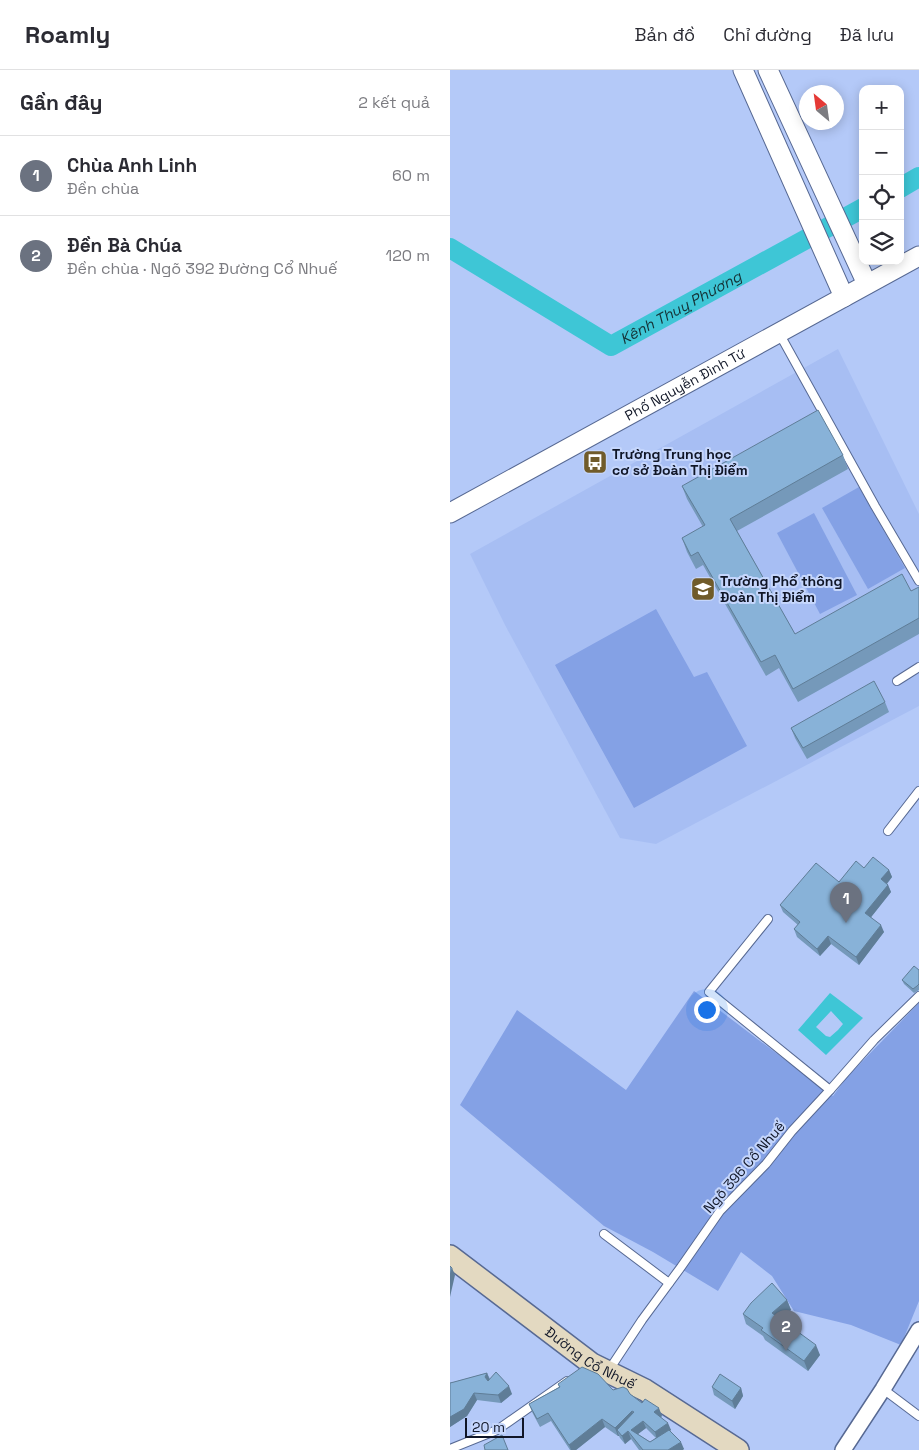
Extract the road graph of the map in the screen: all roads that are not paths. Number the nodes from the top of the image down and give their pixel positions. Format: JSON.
{"nodes":[{"id":1,"x":743,"y":70,"type":"edge"},
{"id":2,"x":768,"y":70,"type":"edge"},
{"id":3,"x":919,"y":256,"type":"edge"},
{"id":4,"x":868,"y":284,"type":"junction"},
{"id":5,"x":844,"y":297,"type":"junction"},
{"id":6,"x":779,"y":333,"type":"junction"},
{"id":7,"x":450,"y":513,"type":"edge"},
{"id":8,"x":919,"y":582,"type":"edge"},
{"id":9,"x":919,"y":667,"type":"edge"},
{"id":10,"x":897,"y":681,"type":"dead end"},
{"id":11,"x":918,"y":795,"type":"edge"},
{"id":12,"x":888,"y":830,"type":"dead end"},
{"id":13,"x":768,"y":919,"type":"dead end"},
{"id":14,"x":919,"y":996,"type":"edge"},
{"id":15,"x":830,"y":1090,"type":"junction"},
{"id":16,"x":604,"y":1234,"type":"dead end"},
{"id":17,"x":450,"y":1256,"type":"edge"},
{"id":18,"x":669,"y":1283,"type":"junction"},
{"id":19,"x":919,"y":1330,"type":"edge"},
{"id":20,"x":590,"y":1370,"type":"junction"},
{"id":21,"x":883,"y":1389,"type":"junction"},
{"id":22,"x":919,"y":1416,"type":"edge"},
{"id":23,"x":451,"y":1449,"type":"edge"},
{"id":24,"x":738,"y":1450,"type":"edge"},
{"id":25,"x":843,"y":1450,"type":"edge"}],
"edges":[{"from":1,"to":5,"type":"street"},
{"from":2,"to":4,"type":"street"},
{"from":3,"to":4,"type":"street","name":"Phố Nguyễn Đình Tứ"},
{"from":4,"to":5,"type":"street","name":"Phố Nguyễn Đình Tứ"},
{"from":5,"to":6,"type":"street","name":"Phố Nguyễn Đình Tứ"},
{"from":6,"to":7,"type":"street","name":"Phố Nguyễn Đình Tứ"},
{"from":6,"to":8,"type":"lane"},
{"from":9,"to":10,"type":"lane"},
{"from":11,"to":12,"type":"lane"},
{"from":13,"to":15,"type":"lane"},
{"from":14,"to":15,"type":"lane","name":"Ngõ 396 Cổ Nhuế"},
{"from":15,"to":18,"type":"lane","name":"Ngõ 396 Cổ Nhuế"},
{"from":16,"to":18,"type":"lane"},
{"from":17,"to":20,"type":"main road","name":"Đường Cổ Nhuế"},
{"from":18,"to":20,"type":"lane","name":"Ngõ 396 Cổ Nhuế"},
{"from":19,"to":21,"type":"street"},
{"from":20,"to":23,"type":"lane"},
{"from":20,"to":24,"type":"main road","name":"Đường Cổ Nhuế"},
{"from":21,"to":22,"type":"lane"},
{"from":21,"to":25,"type":"street"}]}
